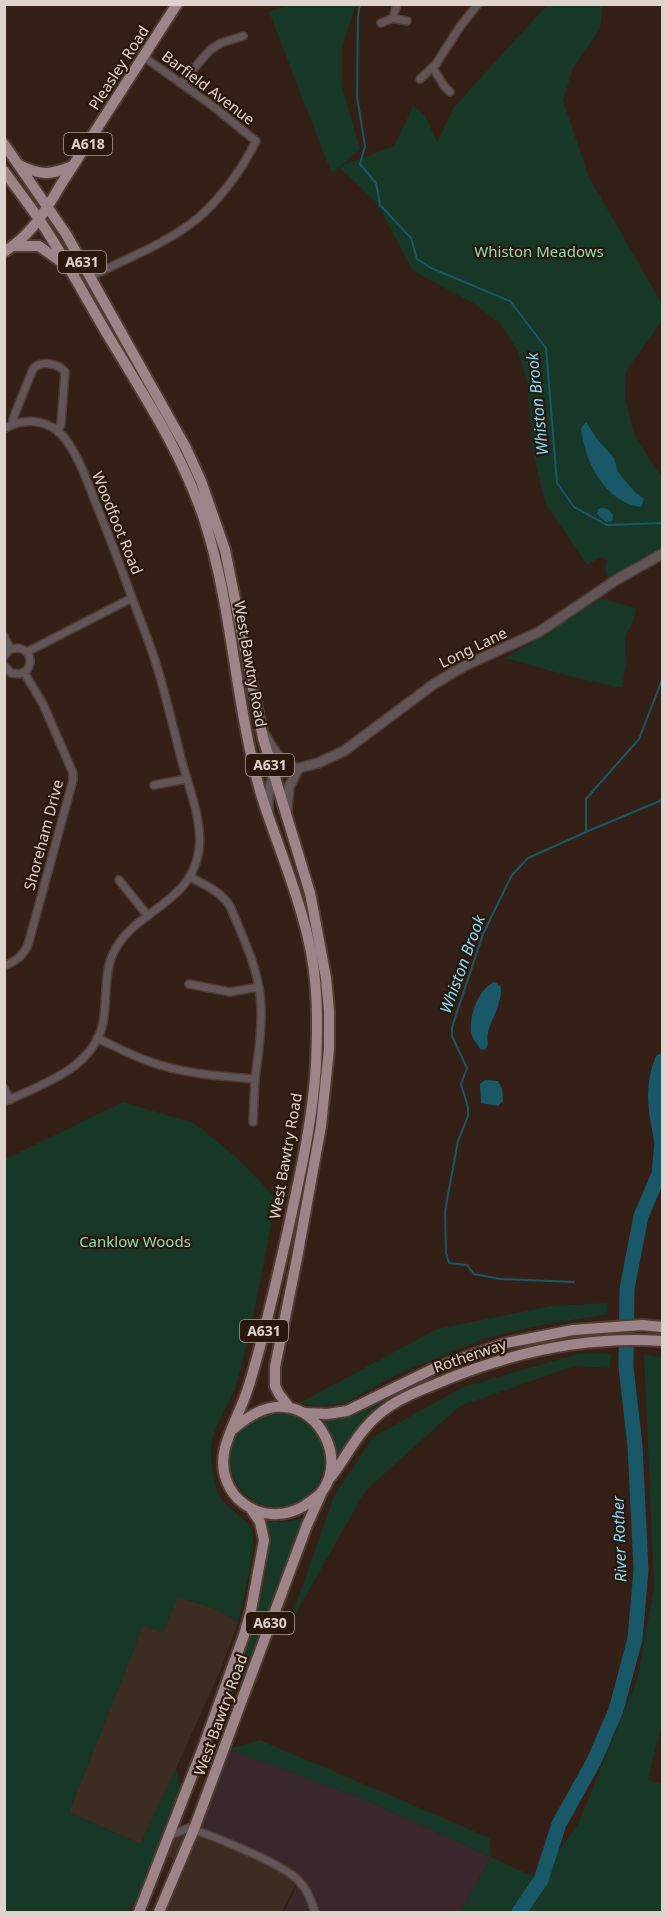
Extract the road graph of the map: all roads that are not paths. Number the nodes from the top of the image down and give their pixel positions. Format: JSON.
{"nodes":[{"id":1,"x":177,"y":4,"type":"edge"},
{"id":2,"x":397,"y":4,"type":"edge"},
{"id":3,"x":478,"y":4,"type":"edge"},
{"id":4,"x":393,"y":18,"type":"junction"},
{"id":5,"x":407,"y":21,"type":"dead end"},
{"id":6,"x":381,"y":23,"type":"dead end"},
{"id":7,"x":243,"y":36,"type":"dead end"},
{"id":8,"x":144,"y":57,"type":"junction"},
{"id":9,"x":433,"y":68,"type":"junction"},
{"id":10,"x":420,"y":79,"type":"dead end"},
{"id":11,"x":181,"y":83,"type":"junction"},
{"id":12,"x":450,"y":92,"type":"dead end"},
{"id":13,"x":4,"y":144,"type":"edge"},
{"id":14,"x":19,"y":165,"type":"junction"},
{"id":15,"x":73,"y":166,"type":"junction"},
{"id":16,"x":4,"y":171,"type":"edge"},
{"id":17,"x":48,"y":208,"type":"junction"},
{"id":18,"x":39,"y":220,"type":"junction"},
{"id":19,"x":9,"y":249,"type":"edge"},
{"id":20,"x":69,"y":269,"type":"junction"},
{"id":21,"x":90,"y":277,"type":"junction"},
{"id":22,"x":12,"y":424,"type":"junction"},
{"id":23,"x":4,"y":429,"type":"edge"},
{"id":24,"x":58,"y":432,"type":"junction"},
{"id":25,"x":663,"y":554,"type":"edge"},
{"id":26,"x":132,"y":598,"type":"junction"},
{"id":27,"x":4,"y":636,"type":"edge"},
{"id":28,"x":10,"y":649,"type":"junction"},
{"id":29,"x":27,"y":652,"type":"junction"},
{"id":30,"x":4,"y":656,"type":"edge"},
{"id":31,"x":4,"y":665,"type":"edge"},
{"id":32,"x":24,"y":672,"type":"junction"},
{"id":33,"x":260,"y":725,"type":"junction"},
{"id":34,"x":298,"y":769,"type":"junction"},
{"id":35,"x":273,"y":775,"type":"junction"},
{"id":36,"x":186,"y":779,"type":"junction"},
{"id":37,"x":154,"y":785,"type":"dead end"},
{"id":38,"x":270,"y":818,"type":"junction"},
{"id":39,"x":287,"y":822,"type":"junction"},
{"id":40,"x":190,"y":877,"type":"junction"},
{"id":41,"x":119,"y":880,"type":"dead end"},
{"id":42,"x":148,"y":916,"type":"junction"},
{"id":43,"x":4,"y":966,"type":"edge"},
{"id":44,"x":189,"y":984,"type":"dead end"},
{"id":45,"x":259,"y":987,"type":"junction"},
{"id":46,"x":97,"y":1038,"type":"junction"},
{"id":47,"x":255,"y":1079,"type":"junction"},
{"id":48,"x":4,"y":1088,"type":"edge"},
{"id":49,"x":7,"y":1101,"type":"edge"},
{"id":50,"x":254,"y":1122,"type":"dead end"},
{"id":51,"x":287,"y":1307,"type":"junction"},
{"id":52,"x":266,"y":1324,"type":"junction"},
{"id":53,"x":663,"y":1327,"type":"edge"},
{"id":54,"x":663,"y":1341,"type":"edge"},
{"id":55,"x":289,"y":1407,"type":"junction"},
{"id":56,"x":302,"y":1413,"type":"junction"},
{"id":57,"x":232,"y":1430,"type":"junction"},
{"id":58,"x":328,"y":1481,"type":"junction"},
{"id":59,"x":321,"y":1494,"type":"junction"},
{"id":60,"x":251,"y":1509,"type":"junction"},
{"id":61,"x":194,"y":1829,"type":"junction"},
{"id":62,"x":168,"y":1837,"type":"junction"},
{"id":63,"x":138,"y":1912,"type":"edge"},
{"id":64,"x":159,"y":1912,"type":"edge"},
{"id":65,"x":315,"y":1912,"type":"edge"}],
"edges":[{"from":1,"to":8,"type":"main road","name":"Pleasley Road","number":"A618"},
{"from":2,"to":4,"type":"street"},
{"from":3,"to":9,"type":"street"},
{"from":4,"to":5,"type":"street"},
{"from":4,"to":6,"type":"street"},
{"from":7,"to":11,"type":"street"},
{"from":8,"to":11,"type":"street","name":"Barfield Avenue"},
{"from":8,"to":15,"type":"main road","name":"Pleasley Road","number":"A618"},
{"from":9,"to":10,"type":"street"},
{"from":9,"to":12,"type":"street"},
{"from":11,"to":21,"type":"street","name":"Barfield Avenue"},
{"from":13,"to":14,"type":"main road","number":"A631"},
{"from":14,"to":15,"type":"main road"},
{"from":14,"to":17,"type":"main road","number":"A631"},
{"from":15,"to":17,"type":"main road","name":"Pleasley Road","number":"A618"},
{"from":16,"to":18,"type":"main road","number":"A631"},
{"from":17,"to":18,"type":"main road","number":"A618"},
{"from":17,"to":21,"type":"main road","name":"West Bawtry Road","number":"A631"},
{"from":18,"to":19,"type":"main road","number":"A618"},
{"from":18,"to":20,"type":"main road","name":"West Bawtry Road","number":"A631"},
{"from":19,"to":20,"type":"main road"},
{"from":20,"to":38,"type":"main road","name":"West Bawtry Road","number":"A631"},
{"from":21,"to":33,"type":"main road","name":"West Bawtry Road","number":"A631"},
{"from":22,"to":23,"type":"street"},
{"from":22,"to":24,"type":"street"},
{"from":22,"to":24,"type":"street"},
{"from":24,"to":26,"type":"street","name":"Woodfoot Road"},
{"from":25,"to":34,"type":"street","name":"Long Lane"},
{"from":26,"to":29,"type":"street"},
{"from":26,"to":36,"type":"street","name":"Woodfoot Road"},
{"from":27,"to":28,"type":"street"},
{"from":28,"to":29,"type":"street"},
{"from":28,"to":30,"type":"street"},
{"from":29,"to":32,"type":"street"},
{"from":31,"to":32,"type":"street"},
{"from":32,"to":43,"type":"street","name":"Shoreham Drive"},
{"from":33,"to":34,"type":"street","number":"A631"},
{"from":33,"to":35,"type":"main road","name":"West Bawtry Road","number":"A631"},
{"from":34,"to":35,"type":"street","name":"Long Lane"},
{"from":34,"to":39,"type":"street"},
{"from":35,"to":38,"type":"street","number":"A631"},
{"from":35,"to":39,"type":"main road","name":"West Bawtry Road","number":"A631"},
{"from":36,"to":37,"type":"street"},
{"from":36,"to":40,"type":"street","name":"Woodfoot Road"},
{"from":38,"to":52,"type":"main road","name":"West Bawtry Road","number":"A631"},
{"from":39,"to":51,"type":"main road","name":"West Bawtry Road","number":"A631"},
{"from":40,"to":42,"type":"street","name":"Woodfoot Road"},
{"from":40,"to":45,"type":"street"},
{"from":41,"to":42,"type":"street"},
{"from":42,"to":46,"type":"street","name":"Woodfoot Road"},
{"from":44,"to":45,"type":"street"},
{"from":45,"to":47,"type":"street"},
{"from":46,"to":47,"type":"street"},
{"from":46,"to":49,"type":"street","name":"Woodfoot Road"},
{"from":47,"to":50,"type":"street"},
{"from":48,"to":49,"type":"street"},
{"from":51,"to":52,"type":"main road","number":"A631"},
{"from":51,"to":55,"type":"main road","name":"West Bawtry Road","number":"A631"},
{"from":52,"to":57,"type":"main road","name":"West Bawtry Road","number":"A631"},
{"from":53,"to":56,"type":"main road","name":"Rotherway"},
{"from":54,"to":58,"type":"main road","name":"Rotherway"},
{"from":55,"to":56,"type":"main road"},
{"from":55,"to":57,"type":"main road"},
{"from":56,"to":58,"type":"main road"},
{"from":57,"to":60,"type":"main road"},
{"from":58,"to":59,"type":"main road"},
{"from":59,"to":60,"type":"main road"},
{"from":59,"to":61,"type":"main road","name":"West Bawtry Road","number":"A630"},
{"from":60,"to":62,"type":"main road","name":"West Bawtry Road","number":"A630"},
{"from":61,"to":62,"type":"street"},
{"from":61,"to":64,"type":"main road","name":"West Bawtry Road","number":"A630"},
{"from":61,"to":65,"type":"street"},
{"from":62,"to":63,"type":"main road","name":"West Bawtry Road","number":"A630"}]}
